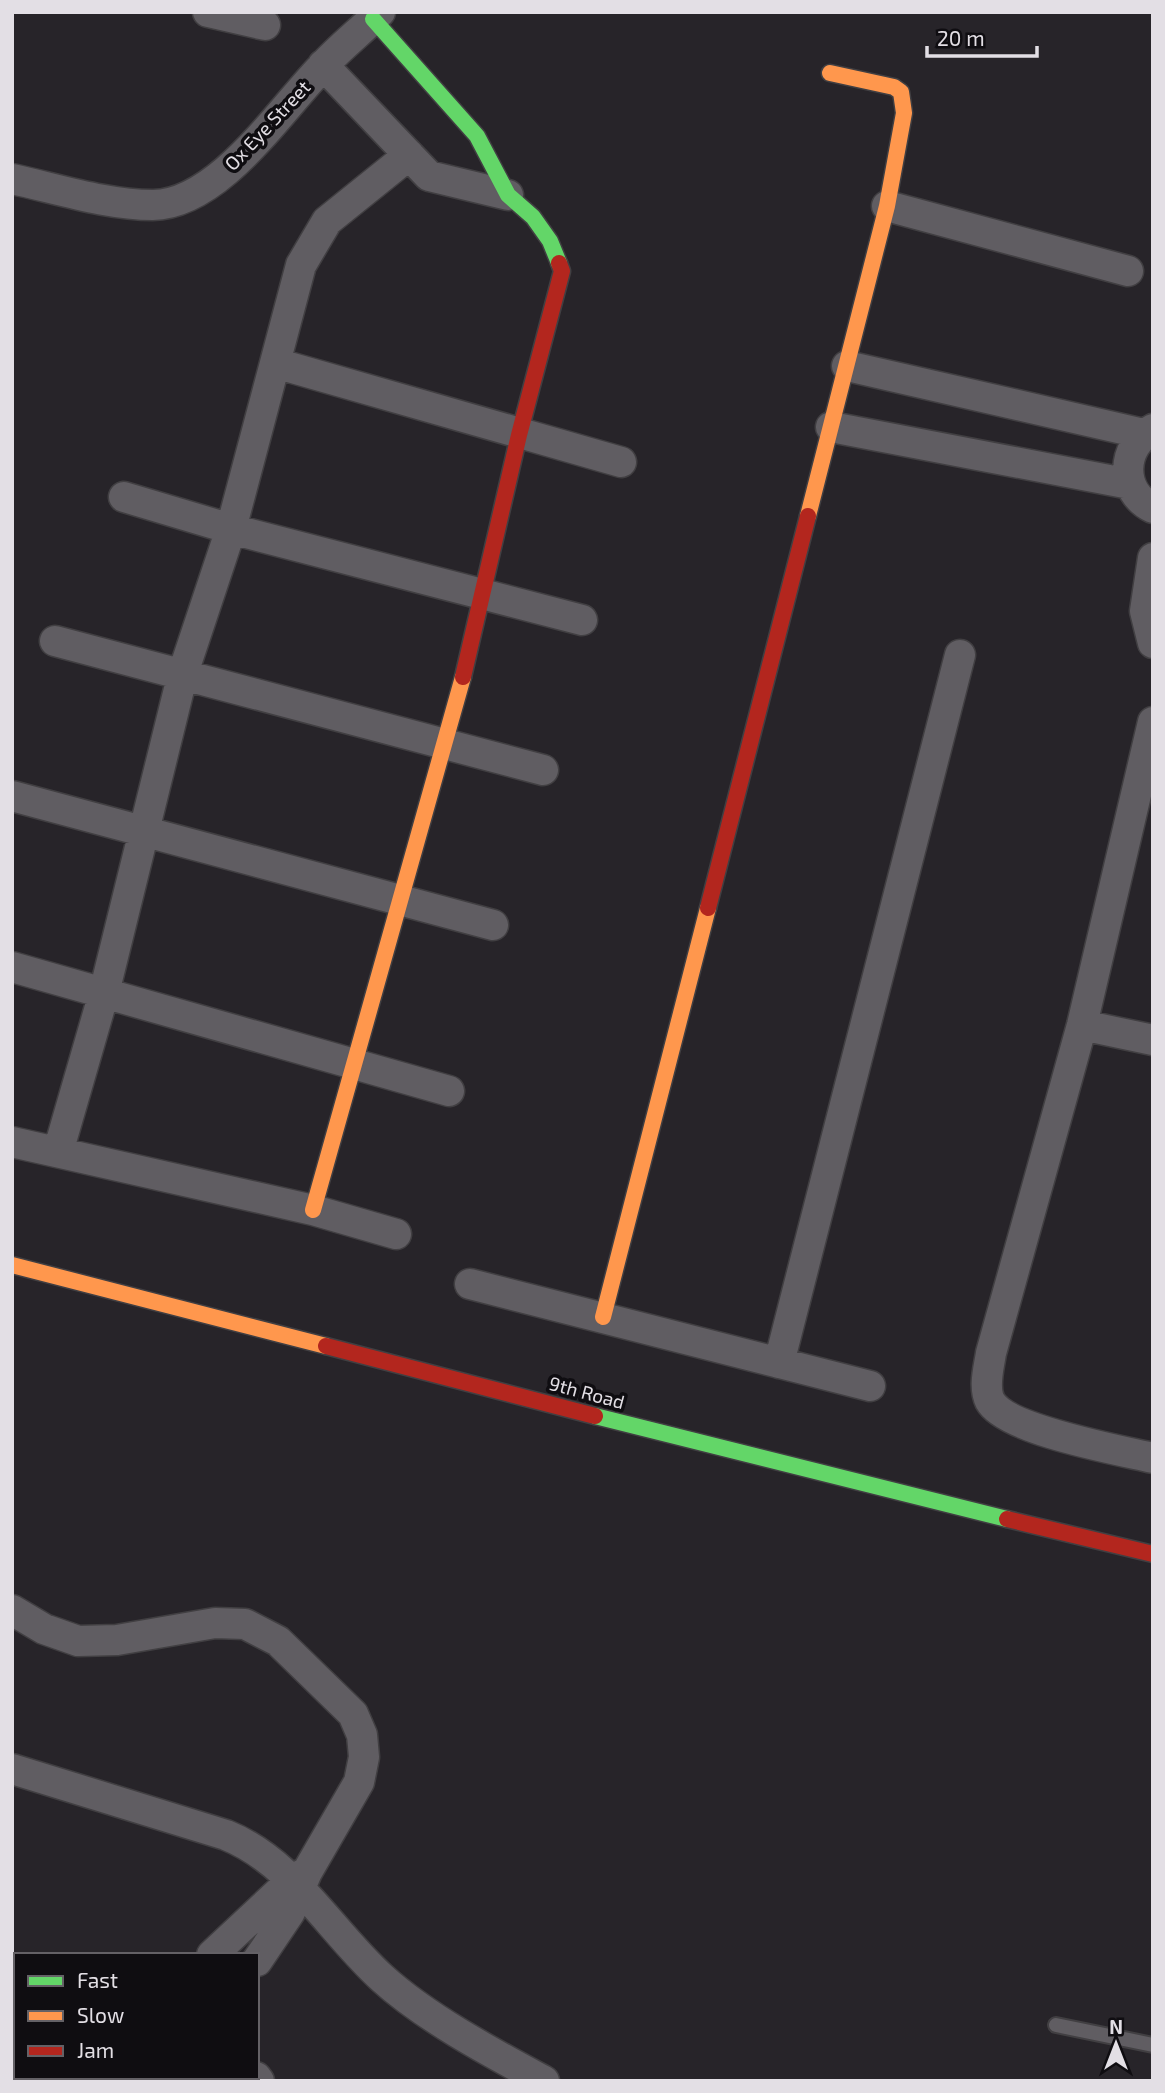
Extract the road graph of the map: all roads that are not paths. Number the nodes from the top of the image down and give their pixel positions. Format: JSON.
{"nodes":[{"id":1,"x":208,"y":12,"type":"edge"},
{"id":2,"x":376,"y":16,"type":"edge"},
{"id":3,"x":265,"y":25,"type":"dead end"},
{"id":4,"x":323,"y":65,"type":"junction"},
{"id":5,"x":830,"y":73,"type":"dead end"},
{"id":6,"x":409,"y":155,"type":"junction"},
{"id":7,"x":12,"y":179,"type":"edge"},
{"id":8,"x":508,"y":194,"type":"junction"},
{"id":9,"x":887,"y":206,"type":"junction"},
{"id":10,"x":1128,"y":271,"type":"dead end"},
{"id":11,"x":275,"y":363,"type":"junction"},
{"id":12,"x":847,"y":366,"type":"junction"},
{"id":13,"x":831,"y":427,"type":"junction"},
{"id":14,"x":1149,"y":431,"type":"edge"},
{"id":15,"x":519,"y":435,"type":"junction"},
{"id":16,"x":621,"y":462,"type":"dead end"},
{"id":17,"x":1130,"y":484,"type":"junction"},
{"id":18,"x":124,"y":497,"type":"dead end"},
{"id":19,"x":1153,"y":509,"type":"edge"},
{"id":20,"x":231,"y":528,"type":"junction"},
{"id":21,"x":1153,"y":558,"type":"edge"},
{"id":22,"x":482,"y":593,"type":"junction"},
{"id":23,"x":582,"y":621,"type":"dead end"},
{"id":24,"x":55,"y":641,"type":"dead end"},
{"id":25,"x":1153,"y":643,"type":"edge"},
{"id":26,"x":960,"y":655,"type":"dead end"},
{"id":27,"x":183,"y":673,"type":"junction"},
{"id":28,"x":1153,"y":722,"type":"edge"},
{"id":29,"x":444,"y":746,"type":"junction"},
{"id":30,"x":543,"y":770,"type":"dead end"},
{"id":31,"x":12,"y":796,"type":"edge"},
{"id":32,"x":146,"y":831,"type":"junction"},
{"id":33,"x":402,"y":900,"type":"junction"},
{"id":34,"x":493,"y":925,"type":"dead end"},
{"id":35,"x":12,"y":967,"type":"edge"},
{"id":36,"x":104,"y":992,"type":"junction"},
{"id":37,"x":1082,"y":1025,"type":"junction"},
{"id":38,"x":1153,"y":1040,"type":"edge"},
{"id":39,"x":353,"y":1064,"type":"junction"},
{"id":40,"x":449,"y":1091,"type":"dead end"},
{"id":41,"x":12,"y":1142,"type":"edge"},
{"id":42,"x":58,"y":1152,"type":"junction"},
{"id":43,"x":313,"y":1210,"type":"junction"},
{"id":44,"x":396,"y":1234,"type":"dead end"},
{"id":45,"x":12,"y":1265,"type":"edge"},
{"id":46,"x":470,"y":1284,"type":"dead end"},
{"id":47,"x":603,"y":1317,"type":"junction"},
{"id":48,"x":779,"y":1363,"type":"junction"},
{"id":49,"x":870,"y":1386,"type":"dead end"},
{"id":50,"x":1153,"y":1458,"type":"edge"},
{"id":51,"x":1153,"y":1554,"type":"edge"},
{"id":52,"x":12,"y":1610,"type":"edge"},
{"id":53,"x":12,"y":1769,"type":"edge"},
{"id":54,"x":300,"y":1881,"type":"junction"},
{"id":55,"x":214,"y":1953,"type":"edge"},
{"id":56,"x":259,"y":1958,"type":"edge"},
{"id":57,"x":1056,"y":2025,"type":"dead end"},
{"id":58,"x":1153,"y":2045,"type":"edge"},
{"id":59,"x":544,"y":2081,"type":"edge"}],
"edges":[{"from":1,"to":3,"type":"street"},
{"from":2,"to":4,"type":"street","name":"Ox Eye Street"},
{"from":2,"to":8,"type":"street"},
{"from":4,"to":6,"type":"street"},
{"from":4,"to":7,"type":"street","name":"Ox Eye Street"},
{"from":5,"to":9,"type":"street"},
{"from":6,"to":8,"type":"street"},
{"from":6,"to":11,"type":"street"},
{"from":8,"to":15,"type":"street"},
{"from":9,"to":10,"type":"street"},
{"from":9,"to":12,"type":"street"},
{"from":11,"to":15,"type":"street"},
{"from":11,"to":20,"type":"street"},
{"from":12,"to":13,"type":"street"},
{"from":12,"to":14,"type":"street"},
{"from":13,"to":17,"type":"street"},
{"from":13,"to":47,"type":"street"},
{"from":14,"to":17,"type":"street"},
{"from":15,"to":16,"type":"street"},
{"from":15,"to":22,"type":"street"},
{"from":17,"to":19,"type":"street"},
{"from":18,"to":20,"type":"street"},
{"from":20,"to":22,"type":"street"},
{"from":20,"to":27,"type":"street"},
{"from":21,"to":25,"type":"street"},
{"from":22,"to":23,"type":"street"},
{"from":22,"to":29,"type":"street"},
{"from":24,"to":27,"type":"street"},
{"from":26,"to":48,"type":"street"},
{"from":27,"to":29,"type":"street"},
{"from":27,"to":32,"type":"street"},
{"from":28,"to":37,"type":"street"},
{"from":29,"to":30,"type":"street"},
{"from":29,"to":33,"type":"street"},
{"from":31,"to":32,"type":"street"},
{"from":32,"to":33,"type":"street"},
{"from":32,"to":36,"type":"street"},
{"from":33,"to":34,"type":"street"},
{"from":33,"to":39,"type":"street"},
{"from":35,"to":36,"type":"street"},
{"from":36,"to":39,"type":"street"},
{"from":36,"to":42,"type":"street"},
{"from":37,"to":38,"type":"street"},
{"from":37,"to":50,"type":"street"},
{"from":39,"to":40,"type":"street"},
{"from":39,"to":43,"type":"street"},
{"from":41,"to":42,"type":"street"},
{"from":42,"to":43,"type":"street"},
{"from":43,"to":44,"type":"street"},
{"from":45,"to":51,"type":"street","name":"9th Road"},
{"from":46,"to":47,"type":"street"},
{"from":47,"to":48,"type":"street"},
{"from":48,"to":49,"type":"street"},
{"from":52,"to":54,"type":"street"},
{"from":53,"to":54,"type":"street"},
{"from":54,"to":55,"type":"street"},
{"from":54,"to":56,"type":"street"},
{"from":54,"to":59,"type":"street"},
{"from":57,"to":58,"type":"lane"}]}
